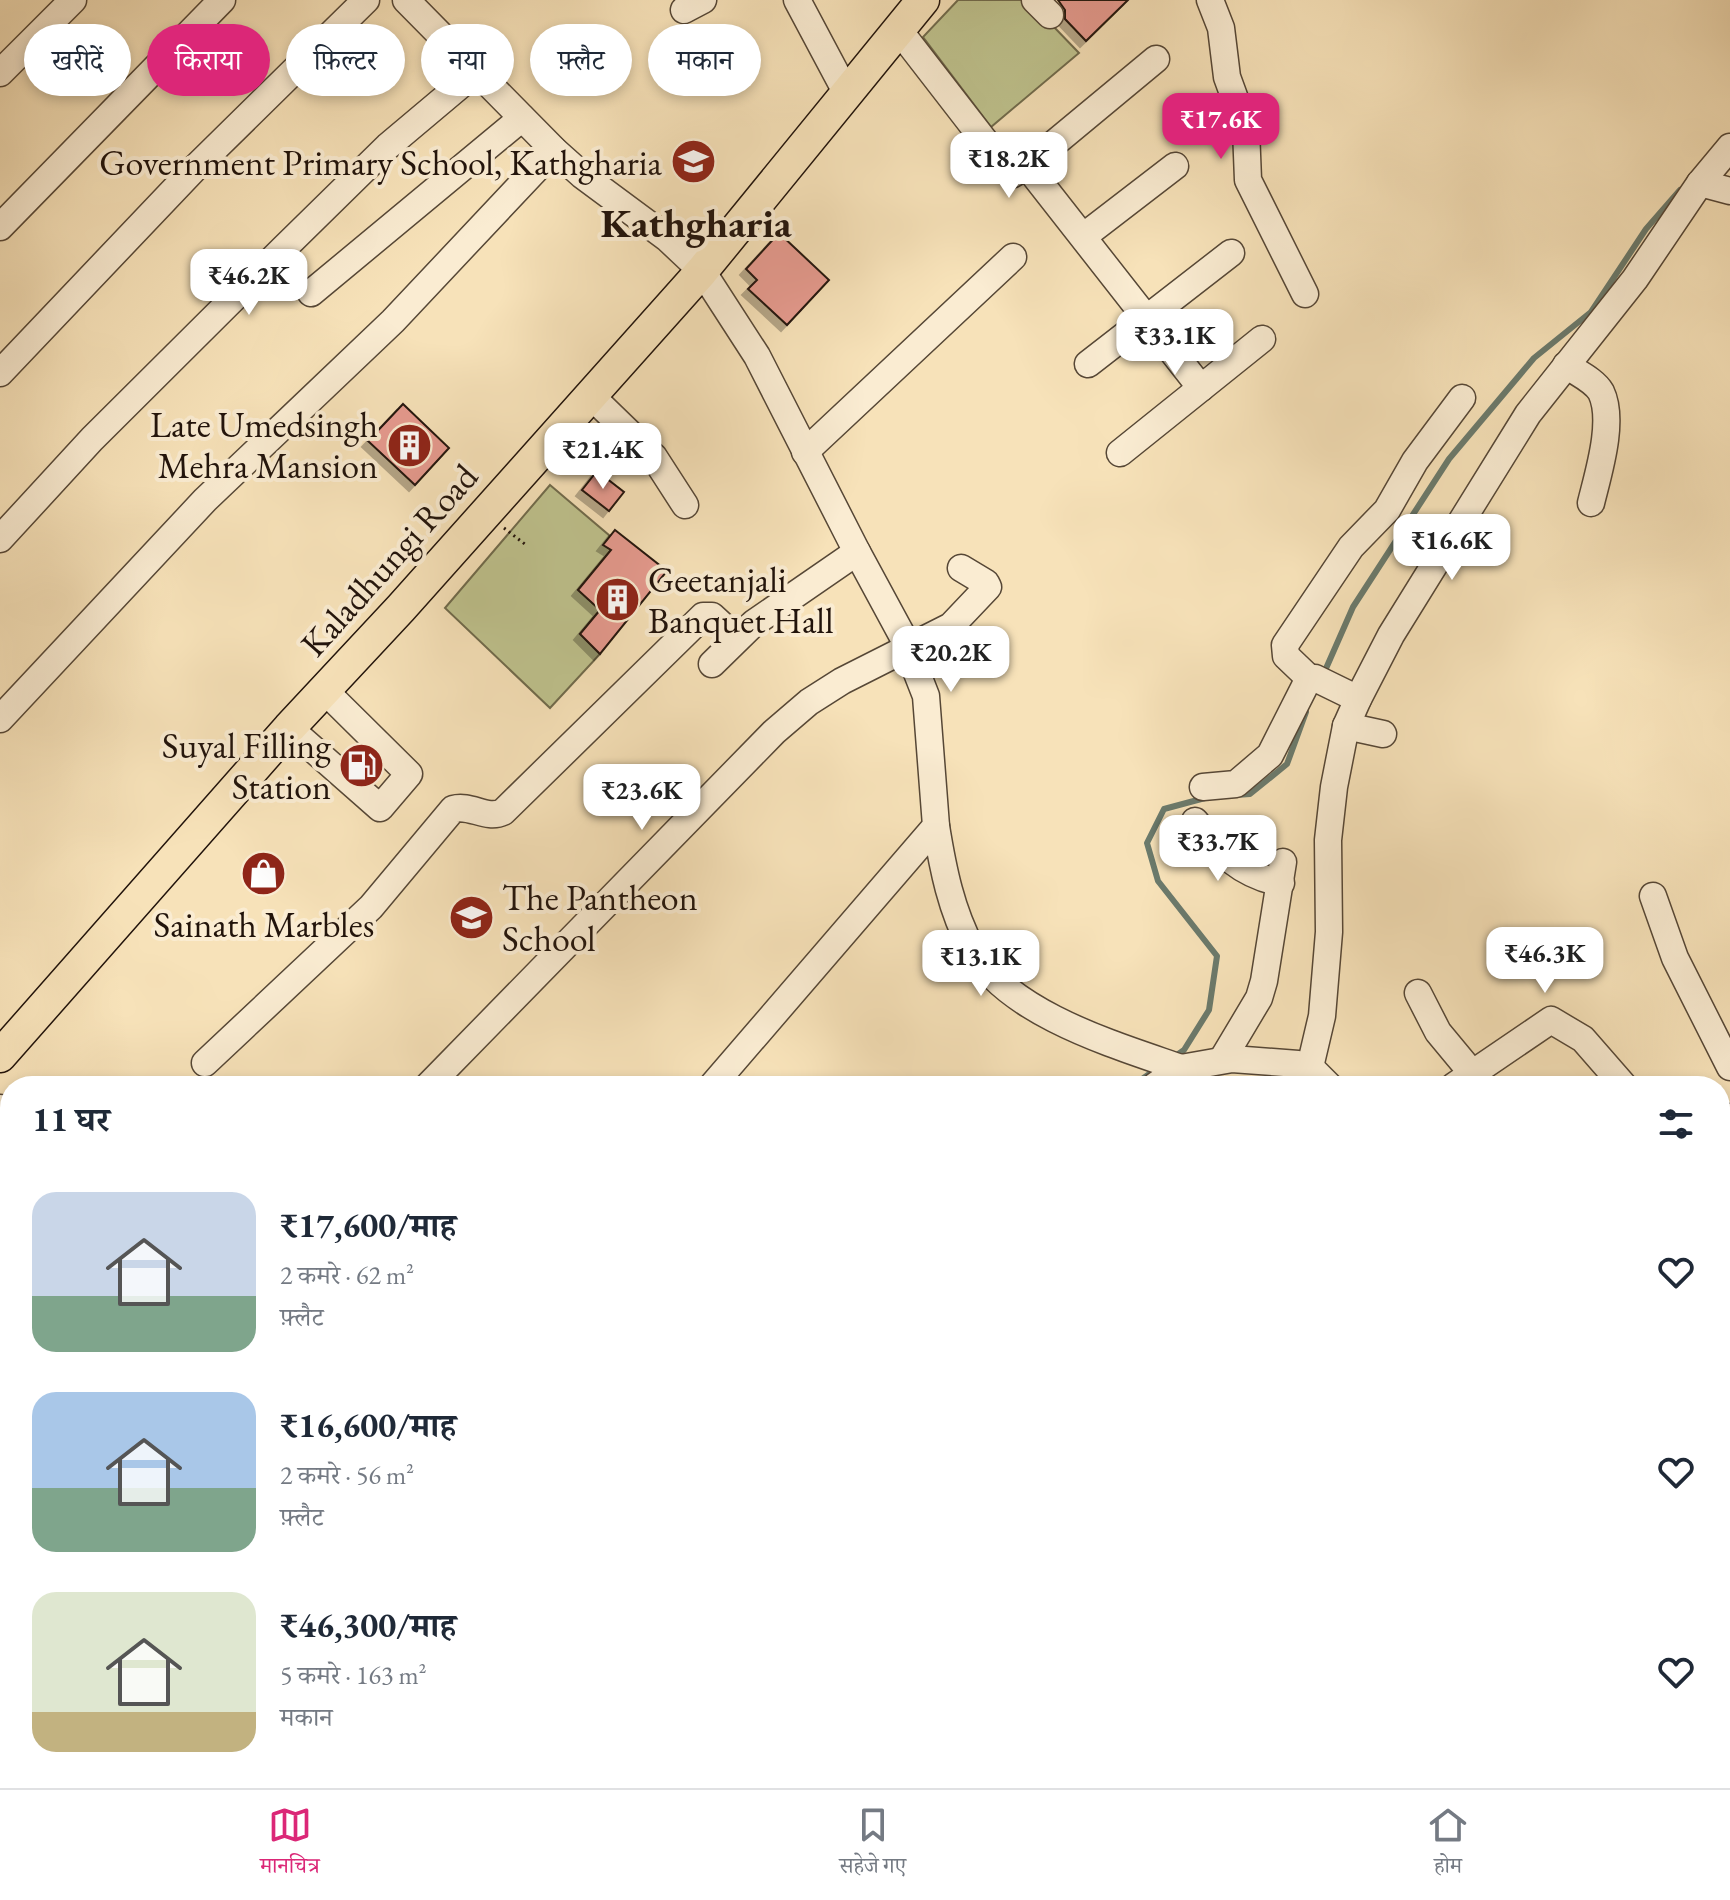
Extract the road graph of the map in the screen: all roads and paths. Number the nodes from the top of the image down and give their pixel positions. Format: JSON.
{"nodes":[{"id":1,"x":73,"y":0,"type":"edge"},
{"id":2,"x":222,"y":0,"type":"edge"},
{"id":3,"x":366,"y":0,"type":"edge"},
{"id":4,"x":406,"y":0,"type":"edge"},
{"id":5,"x":797,"y":0,"type":"edge"},
{"id":6,"x":923,"y":0,"type":"edge"},
{"id":7,"x":1210,"y":0,"type":"edge"},
{"id":8,"x":429,"y":24,"type":"edge"},
{"id":9,"x":898,"y":29,"type":"junction"},
{"id":10,"x":1156,"y":59,"type":"dead end"},
{"id":11,"x":0,"y":73,"type":"edge"},
{"id":12,"x":846,"y":92,"type":"junction"},
{"id":13,"x":447,"y":96,"type":"edge"},
{"id":14,"x":500,"y":96,"type":"edge"},
{"id":15,"x":522,"y":118,"type":"junction"},
{"id":16,"x":1730,"y":147,"type":"edge"},
{"id":17,"x":554,"y":150,"type":"junction"},
{"id":18,"x":1027,"y":166,"type":"junction"},
{"id":19,"x":1175,"y":166,"type":"dead end"},
{"id":20,"x":1700,"y":183,"type":"junction"},
{"id":21,"x":1730,"y":191,"type":"edge"},
{"id":22,"x":0,"y":227,"type":"edge"},
{"id":23,"x":1084,"y":236,"type":"junction"},
{"id":24,"x":1231,"y":253,"type":"dead end"},
{"id":25,"x":1013,"y":257,"type":"dead end"},
{"id":26,"x":702,"y":271,"type":"junction"},
{"id":27,"x":311,"y":293,"type":"dead end"},
{"id":28,"x":1305,"y":294,"type":"dead end"},
{"id":29,"x":1145,"y":318,"type":"junction"},
{"id":30,"x":1262,"y":339,"type":"dead end"},
{"id":31,"x":1088,"y":364,"type":"dead end"},
{"id":32,"x":1566,"y":365,"type":"junction"},
{"id":33,"x":0,"y":373,"type":"edge"},
{"id":34,"x":1201,"y":388,"type":"junction"},
{"id":35,"x":590,"y":395,"type":"junction"},
{"id":36,"x":1462,"y":398,"type":"dead end"},
{"id":37,"x":805,"y":452,"type":"junction"},
{"id":38,"x":1120,"y":453,"type":"dead end"},
{"id":39,"x":1591,"y":503,"type":"dead end"},
{"id":40,"x":685,"y":505,"type":"dead end"},
{"id":41,"x":0,"y":539,"type":"edge"},
{"id":42,"x":857,"y":552,"type":"junction"},
{"id":43,"x":961,"y":568,"type":"dead end"},
{"id":44,"x":737,"y":639,"type":"junction"},
{"id":45,"x":908,"y":648,"type":"junction"},
{"id":46,"x":712,"y":664,"type":"dead end"},
{"id":47,"x":1318,"y":681,"type":"junction"},
{"id":48,"x":325,"y":691,"type":"junction"},
{"id":49,"x":1358,"y":699,"type":"junction"},
{"id":50,"x":0,"y":719,"type":"edge"},
{"id":51,"x":1346,"y":726,"type":"junction"},
{"id":52,"x":289,"y":728,"type":"junction"},
{"id":53,"x":1383,"y":734,"type":"dead end"},
{"id":54,"x":1203,"y":787,"type":"dead end"},
{"id":55,"x":1195,"y":821,"type":"dead end"},
{"id":56,"x":936,"y":826,"type":"junction"},
{"id":57,"x":1653,"y":896,"type":"dead end"},
{"id":58,"x":1418,"y":993,"type":"dead end"},
{"id":59,"x":0,"y":1056,"type":"edge"},
{"id":60,"x":1222,"y":1060,"type":"junction"},
{"id":61,"x":205,"y":1063,"type":"dead end"},
{"id":62,"x":1310,"y":1067,"type":"junction"},
{"id":63,"x":1730,"y":1067,"type":"edge"},
{"id":64,"x":1181,"y":1068,"type":"junction"},
{"id":65,"x":438,"y":1076,"type":"edge"},
{"id":66,"x":721,"y":1076,"type":"edge"},
{"id":67,"x":1169,"y":1076,"type":"edge"},
{"id":68,"x":1319,"y":1076,"type":"edge"},
{"id":69,"x":1461,"y":1076,"type":"edge"},
{"id":70,"x":1467,"y":1076,"type":"edge"},
{"id":71,"x":1615,"y":1076,"type":"edge"}],
"edges":[{"from":1,"to":11,"type":"street"},
{"from":2,"to":22,"type":"street"},
{"from":3,"to":33,"type":"street"},
{"from":4,"to":8,"type":"street"},
{"from":5,"to":12,"type":"street"},
{"from":6,"to":9,"type":"main road","name":"Kaladhungi Road"},
{"from":7,"to":28,"type":"street"},
{"from":9,"to":12,"type":"main road","name":"Kaladhungi Road"},
{"from":9,"to":18,"type":"street"},
{"from":10,"to":18,"type":"street"},
{"from":12,"to":26,"type":"main road","name":"Kaladhungi Road"},
{"from":13,"to":41,"type":"street"},
{"from":14,"to":15,"type":"street"},
{"from":15,"to":17,"type":"street"},
{"from":15,"to":27,"type":"street"},
{"from":16,"to":20,"type":"street"},
{"from":17,"to":26,"type":"street"},
{"from":17,"to":50,"type":"street"},
{"from":18,"to":23,"type":"street"},
{"from":19,"to":23,"type":"street"},
{"from":20,"to":21,"type":"street"},
{"from":20,"to":32,"type":"street"},
{"from":23,"to":29,"type":"street"},
{"from":24,"to":29,"type":"street"},
{"from":25,"to":37,"type":"street"},
{"from":26,"to":35,"type":"main road","name":"Kaladhungi Road"},
{"from":26,"to":37,"type":"street"},
{"from":29,"to":31,"type":"street"},
{"from":29,"to":34,"type":"street"},
{"from":30,"to":34,"type":"street"},
{"from":32,"to":39,"type":"street"},
{"from":32,"to":49,"type":"street"},
{"from":34,"to":38,"type":"street"},
{"from":35,"to":40,"type":"street"},
{"from":35,"to":48,"type":"main road","name":"Kaladhungi Road"},
{"from":36,"to":47,"type":"street"},
{"from":37,"to":42,"type":"street"},
{"from":42,"to":44,"type":"street"},
{"from":42,"to":45,"type":"street"},
{"from":43,"to":45,"type":"street"},
{"from":44,"to":46,"type":"street"},
{"from":44,"to":61,"type":"street"},
{"from":45,"to":56,"type":"street"},
{"from":45,"to":65,"type":"street"},
{"from":47,"to":49,"type":"street"},
{"from":47,"to":54,"type":"street"},
{"from":48,"to":52,"type":"main road","name":"Kaladhungi Road"},
{"from":48,"to":52,"type":"street"},
{"from":49,"to":51,"type":"street"},
{"from":51,"to":53,"type":"street"},
{"from":51,"to":62,"type":"street"},
{"from":52,"to":59,"type":"main road","name":"Kaladhungi Road"},
{"from":55,"to":60,"type":"street"},
{"from":56,"to":64,"type":"street"},
{"from":56,"to":66,"type":"street"},
{"from":57,"to":63,"type":"street"},
{"from":58,"to":69,"type":"street"},
{"from":60,"to":62,"type":"street"},
{"from":60,"to":64,"type":"street"},
{"from":62,"to":68,"type":"street"},
{"from":64,"to":67,"type":"street"},
{"from":70,"to":71,"type":"street"}]}
